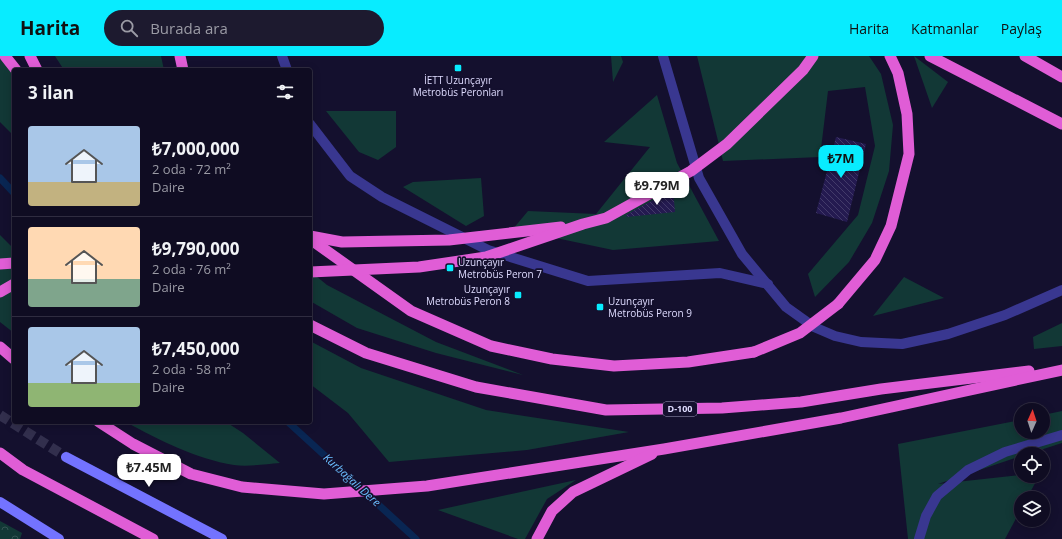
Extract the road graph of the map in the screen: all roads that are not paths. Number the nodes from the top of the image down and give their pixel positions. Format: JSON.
{"nodes":[{"id":1,"x":6,"y":56,"type":"edge"},
{"id":2,"x":30,"y":56,"type":"edge"},
{"id":3,"x":180,"y":56,"type":"edge"},
{"id":4,"x":282,"y":56,"type":"edge"},
{"id":5,"x":663,"y":56,"type":"edge"},
{"id":6,"x":813,"y":56,"type":"edge"},
{"id":7,"x":890,"y":56,"type":"edge"},
{"id":8,"x":930,"y":56,"type":"edge"},
{"id":9,"x":1025,"y":56,"type":"edge"},
{"id":10,"x":15,"y":68,"type":"edge"},
{"id":11,"x":36,"y":68,"type":"edge"},
{"id":12,"x":183,"y":68,"type":"edge"},
{"id":13,"x":286,"y":68,"type":"edge"},
{"id":14,"x":1062,"y":76,"type":"edge"},
{"id":15,"x":1062,"y":124,"type":"edge"},
{"id":16,"x":312,"y":127,"type":"edge"},
{"id":17,"x":583,"y":224,"type":"junction"},
{"id":18,"x":312,"y":236,"type":"edge"},
{"id":19,"x":312,"y":240,"type":"edge"},
{"id":20,"x":12,"y":263,"type":"edge"},
{"id":21,"x":0,"y":264,"type":"edge"},
{"id":22,"x":312,"y":272,"type":"edge"},
{"id":23,"x":768,"y":284,"type":"junction"},
{"id":24,"x":12,"y":285,"type":"edge"},
{"id":25,"x":1062,"y":290,"type":"edge"},
{"id":26,"x":0,"y":292,"type":"edge"},
{"id":27,"x":312,"y":325,"type":"edge"},
{"id":28,"x":0,"y":347,"type":"edge"},
{"id":29,"x":12,"y":357,"type":"edge"},
{"id":30,"x":1062,"y":366,"type":"edge"},
{"id":31,"x":1062,"y":370,"type":"edge"},
{"id":32,"x":102,"y":424,"type":"edge"},
{"id":33,"x":1062,"y":435,"type":"edge"},
{"id":34,"x":664,"y":449,"type":"junction"},
{"id":35,"x":0,"y":453,"type":"edge"},
{"id":36,"x":66,"y":457,"type":"tunnel mouth"},
{"id":37,"x":0,"y":502,"type":"edge"},
{"id":38,"x":59,"y":539,"type":"edge"},
{"id":39,"x":153,"y":539,"type":"edge"},
{"id":40,"x":222,"y":539,"type":"edge"},
{"id":41,"x":537,"y":539,"type":"edge"},
{"id":42,"x":919,"y":539,"type":"edge"}],
"edges":[{"from":1,"to":10,"type":"highway"},
{"from":2,"to":11,"type":"highway"},
{"from":3,"to":12,"type":"highway"},
{"from":4,"to":13,"type":"lane"},
{"from":5,"to":23,"type":"lane"},
{"from":6,"to":17,"type":"highway","bridge":true},
{"from":7,"to":19,"type":"highway","bridge":true},
{"from":8,"to":15,"type":"highway"},
{"from":9,"to":14,"type":"highway"},
{"from":16,"to":23,"type":"lane"},
{"from":17,"to":18,"type":"highway","bridge":true},
{"from":17,"to":22,"type":"highway","bridge":true},
{"from":20,"to":21,"type":"highway"},
{"from":23,"to":25,"type":"lane"},
{"from":24,"to":26,"type":"highway"},
{"from":27,"to":30,"type":"highway","number":"D-100"},
{"from":28,"to":29,"type":"highway"},
{"from":31,"to":34,"type":"highway"},
{"from":32,"to":34,"type":"highway"},
{"from":33,"to":42,"type":"lane"},
{"from":34,"to":41,"type":"highway"},
{"from":35,"to":39,"type":"highway"},
{"from":36,"to":40,"type":"main road"},
{"from":37,"to":38,"type":"main road"}]}
